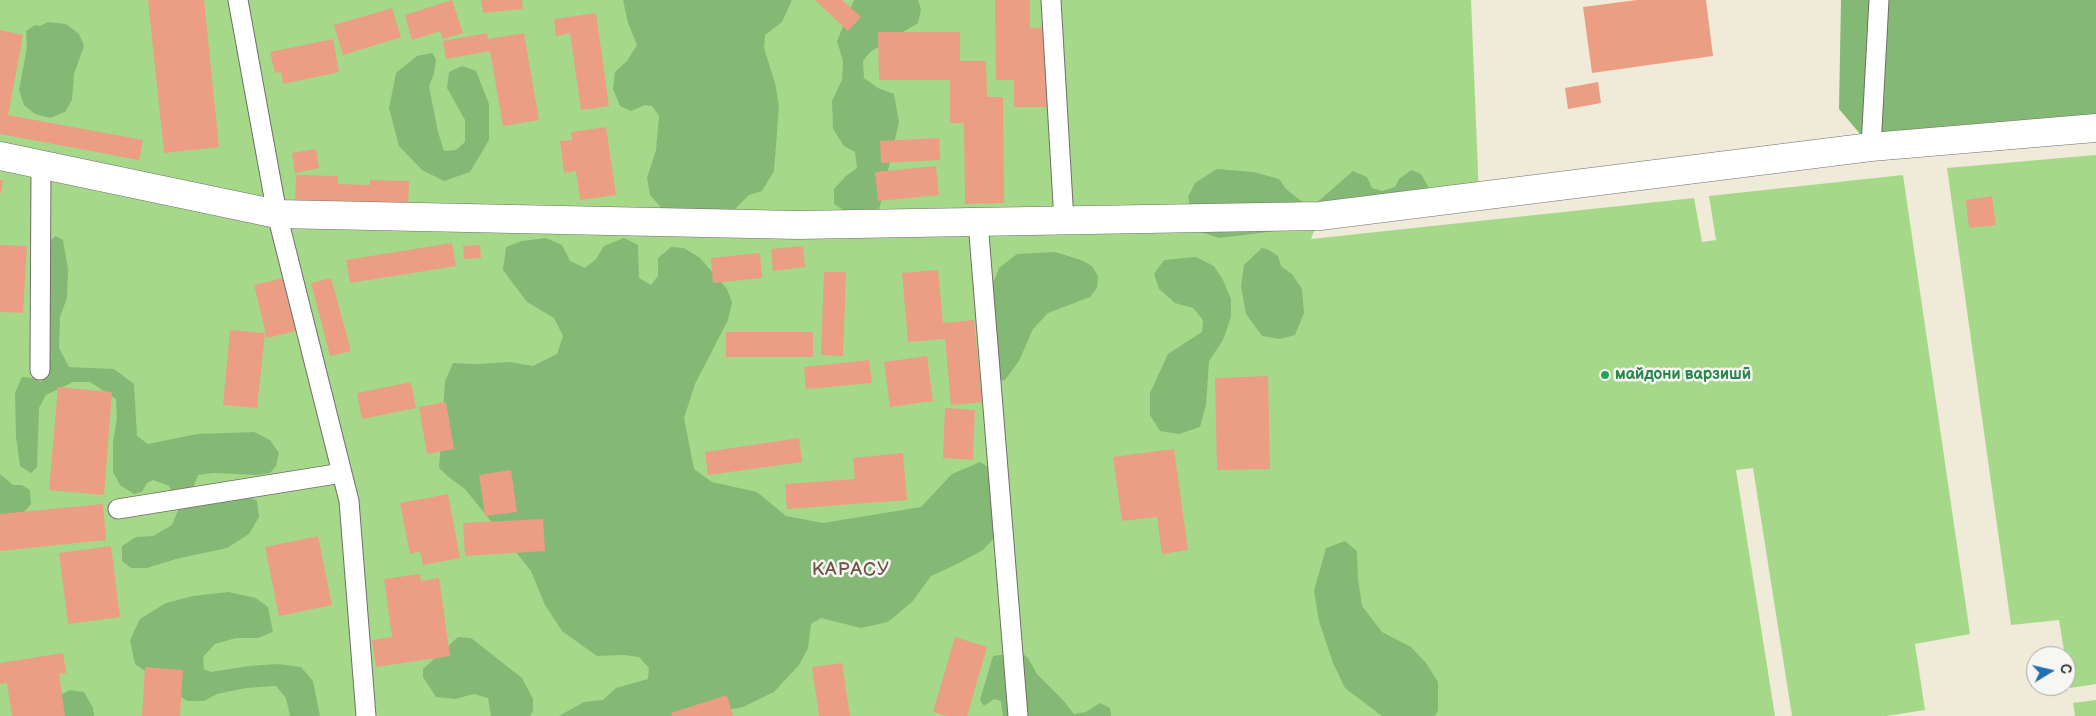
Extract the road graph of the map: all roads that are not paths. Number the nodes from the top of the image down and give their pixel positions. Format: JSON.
{"nodes":[{"id":1,"x":238,"y":0,"type":"edge"},
{"id":2,"x":1052,"y":0,"type":"edge"},
{"id":3,"x":1879,"y":0,"type":"edge"},
{"id":4,"x":2096,"y":128,"type":"edge"},
{"id":5,"x":1871,"y":147,"type":"junction"},
{"id":6,"x":0,"y":156,"type":"edge"},
{"id":7,"x":41,"y":165,"type":"junction"},
{"id":8,"x":277,"y":214,"type":"junction"},
{"id":9,"x":1064,"y":221,"type":"junction"},
{"id":10,"x":978,"y":222,"type":"junction"},
{"id":11,"x":40,"y":370,"type":"dead end"},
{"id":12,"x":342,"y":473,"type":"junction"},
{"id":13,"x":118,"y":509,"type":"dead end"},
{"id":14,"x":366,"y":716,"type":"edge"},
{"id":15,"x":1018,"y":716,"type":"edge"}],
"edges":[{"from":1,"to":8,"type":"lane"},
{"from":2,"to":9,"type":"lane"},
{"from":3,"to":5,"type":"lane"},
{"from":4,"to":5,"type":"street"},
{"from":5,"to":9,"type":"street"},
{"from":6,"to":7,"type":"street"},
{"from":7,"to":8,"type":"street"},
{"from":7,"to":11,"type":"lane"},
{"from":8,"to":10,"type":"street"},
{"from":8,"to":12,"type":"lane"},
{"from":9,"to":10,"type":"street"},
{"from":10,"to":15,"type":"lane"},
{"from":12,"to":13,"type":"lane"},
{"from":12,"to":14,"type":"lane"}]}
